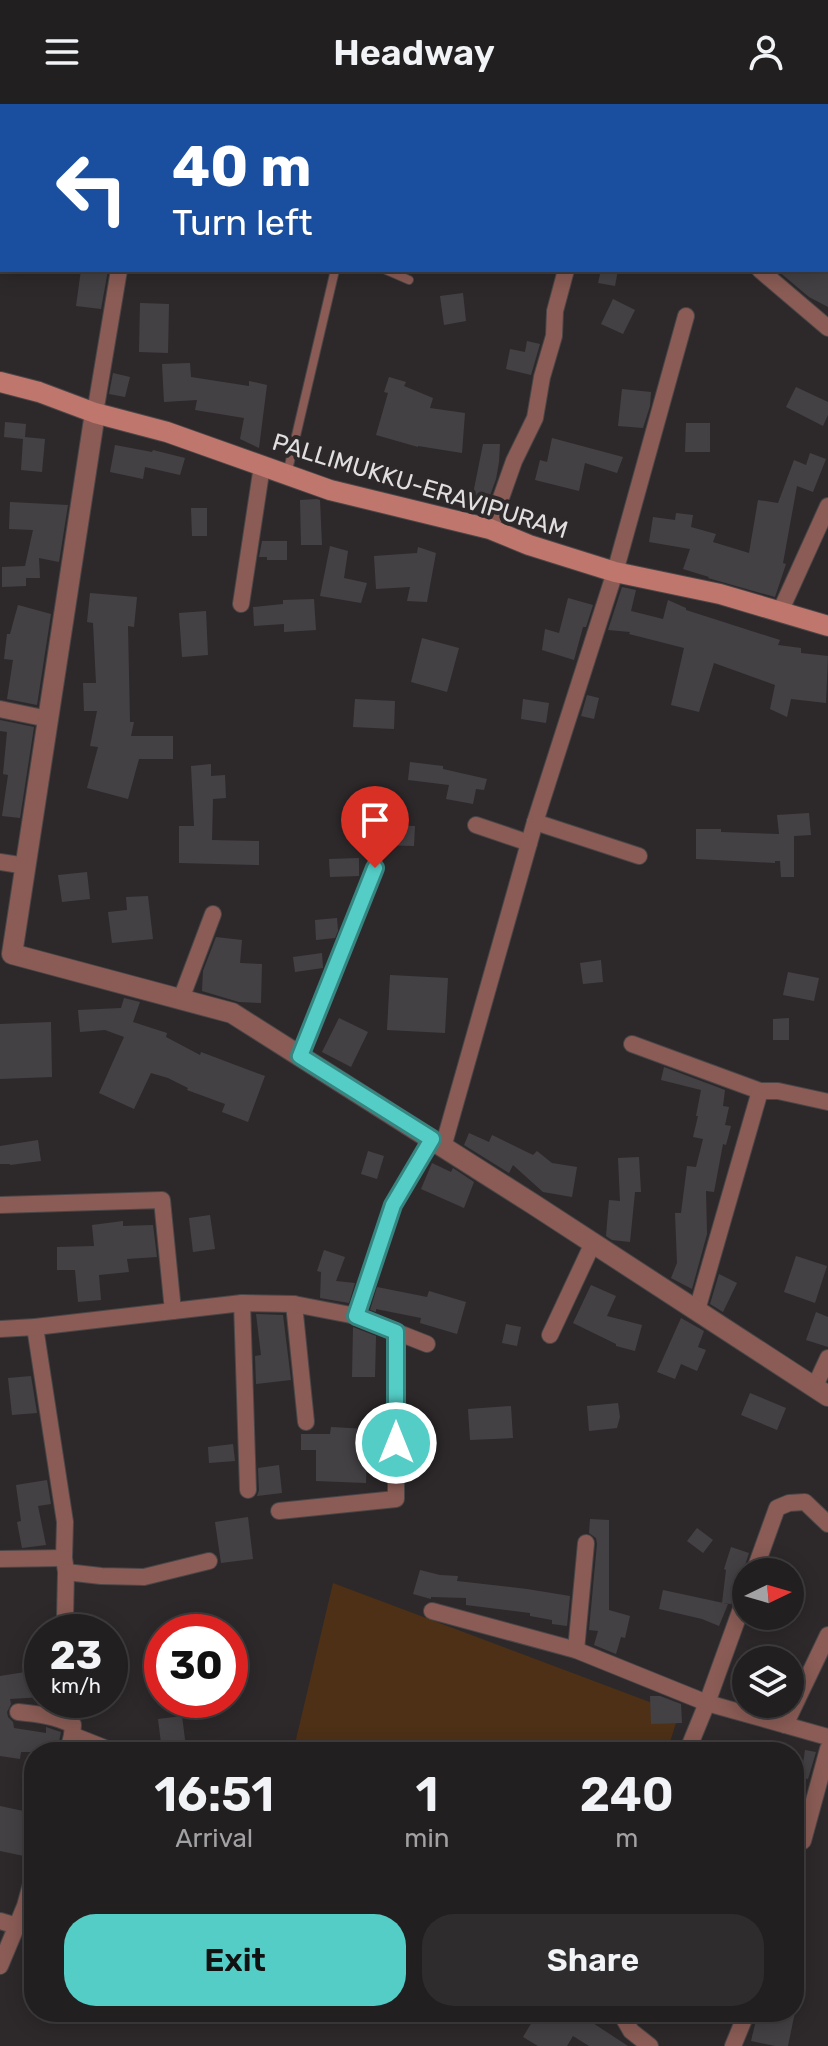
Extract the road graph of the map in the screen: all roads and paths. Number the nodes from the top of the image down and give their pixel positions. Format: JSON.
{"nodes":[{"id":1,"x":119,"y":272,"type":"edge"},
{"id":2,"x":335,"y":272,"type":"edge"},
{"id":3,"x":391,"y":272,"type":"edge"},
{"id":4,"x":565,"y":272,"type":"edge"},
{"id":5,"x":765,"y":272,"type":"edge"},
{"id":6,"x":409,"y":280,"type":"dead end"},
{"id":7,"x":686,"y":316,"type":"dead end"},
{"id":8,"x":828,"y":328,"type":"edge"},
{"id":9,"x":0,"y":382,"type":"edge"},
{"id":10,"x":95,"y":413,"type":"junction"},
{"id":11,"x":262,"y":466,"type":"junction"},
{"id":12,"x":287,"y":475,"type":"junction"},
{"id":13,"x":828,"y":506,"type":"edge"},
{"id":14,"x":490,"y":529,"type":"junction"},
{"id":15,"x":615,"y":572,"type":"junction"},
{"id":16,"x":241,"y":604,"type":"dead end"},
{"id":17,"x":780,"y":612,"type":"junction"},
{"id":18,"x":828,"y":626,"type":"edge"},
{"id":19,"x":0,"y":709,"type":"edge"},
{"id":20,"x":48,"y":719,"type":"junction"},
{"id":21,"x":535,"y":822,"type":"junction"},
{"id":22,"x":476,"y":825,"type":"dead end"},
{"id":23,"x":529,"y":843,"type":"junction"},
{"id":24,"x":639,"y":856,"type":"dead end"},
{"id":25,"x":0,"y":862,"type":"edge"},
{"id":26,"x":26,"y":866,"type":"junction"},
{"id":27,"x":375,"y":868,"type":"dead end"},
{"id":28,"x":213,"y":914,"type":"dead end"},
{"id":29,"x":6,"y":955,"type":"edge"},
{"id":30,"x":181,"y":999,"type":"junction"},
{"id":31,"x":632,"y":1044,"type":"dead end"},
{"id":32,"x":300,"y":1056,"type":"junction"},
{"id":33,"x":760,"y":1091,"type":"junction"},
{"id":34,"x":828,"y":1102,"type":"edge"},
{"id":35,"x":438,"y":1143,"type":"junction"},
{"id":36,"x":0,"y":1205,"type":"edge"},
{"id":37,"x":593,"y":1243,"type":"junction"},
{"id":38,"x":242,"y":1303,"type":"junction"},
{"id":39,"x":294,"y":1304,"type":"junction"},
{"id":40,"x":697,"y":1310,"type":"junction"},
{"id":41,"x":173,"y":1311,"type":"junction"},
{"id":42,"x":356,"y":1316,"type":"junction"},
{"id":43,"x":35,"y":1327,"type":"junction"},
{"id":44,"x":0,"y":1329,"type":"edge"},
{"id":45,"x":396,"y":1332,"type":"junction"},
{"id":46,"x":550,"y":1335,"type":"dead end"},
{"id":47,"x":427,"y":1344,"type":"dead end"},
{"id":48,"x":828,"y":1358,"type":"edge"},
{"id":49,"x":822,"y":1391,"type":"edge"},
{"id":50,"x":306,"y":1422,"type":"dead end"},
{"id":51,"x":248,"y":1490,"type":"dead end"},
{"id":52,"x":279,"y":1511,"type":"dead end"},
{"id":53,"x":828,"y":1524,"type":"edge"},
{"id":54,"x":586,"y":1543,"type":"dead end"},
{"id":55,"x":759,"y":1558,"type":"edge"},
{"id":56,"x":0,"y":1559,"type":"edge"},
{"id":57,"x":209,"y":1561,"type":"dead end"},
{"id":58,"x":65,"y":1565,"type":"junction"},
{"id":59,"x":432,"y":1611,"type":"dead end"},
{"id":60,"x":65,"y":1614,"type":"edge"},
{"id":61,"x":733,"y":1630,"type":"edge"},
{"id":62,"x":828,"y":1635,"type":"edge"},
{"id":63,"x":576,"y":1650,"type":"junction"},
{"id":64,"x":707,"y":1703,"type":"junction"},
{"id":65,"x":18,"y":1712,"type":"dead end"},
{"id":66,"x":785,"y":1725,"type":"junction"},
{"id":67,"x":828,"y":1737,"type":"edge"},
{"id":68,"x":70,"y":1742,"type":"edge"},
{"id":69,"x":691,"y":1742,"type":"edge"},
{"id":70,"x":828,"y":1749,"type":"edge"},
{"id":71,"x":804,"y":1837,"type":"edge"},
{"id":72,"x":24,"y":1893,"type":"edge"},
{"id":73,"x":8,"y":1924,"type":"edge"},
{"id":74,"x":0,"y":1966,"type":"edge"},
{"id":75,"x":626,"y":2022,"type":"edge"},
{"id":76,"x":743,"y":2022,"type":"edge"},
{"id":77,"x":650,"y":2046,"type":"edge"},
{"id":78,"x":733,"y":2046,"type":"edge"}],
"edges":[{"from":1,"to":10,"type":"street"},
{"from":2,"to":12,"type":"lane"},
{"from":3,"to":6,"type":"lane"},
{"from":4,"to":14,"type":"street"},
{"from":5,"to":8,"type":"street"},
{"from":7,"to":15,"type":"street"},
{"from":9,"to":10,"type":"main road","name":"PALLIMUKKU-ERAVIPURAM"},
{"from":10,"to":11,"type":"main road","name":"PALLIMUKKU-ERAVIPURAM"},
{"from":10,"to":20,"type":"street"},
{"from":11,"to":12,"type":"main road","name":"PALLIMUKKU-ERAVIPURAM"},
{"from":11,"to":16,"type":"street"},
{"from":12,"to":14,"type":"main road","name":"PALLIMUKKU-ERAVIPURAM"},
{"from":13,"to":17,"type":"street"},
{"from":14,"to":15,"type":"main road","name":"PALLIMUKKU-ERAVIPURAM"},
{"from":15,"to":17,"type":"main road","name":"PALLIMUKKU-ERAVIPURAM"},
{"from":15,"to":21,"type":"street"},
{"from":17,"to":18,"type":"main road","name":"PALLIMUKKU-ERAVIPURAM"},
{"from":19,"to":20,"type":"street"},
{"from":20,"to":26,"type":"street"},
{"from":21,"to":23,"type":"street"},
{"from":21,"to":24,"type":"street"},
{"from":22,"to":23,"type":"street"},
{"from":23,"to":35,"type":"street"},
{"from":25,"to":26,"type":"street"},
{"from":26,"to":29,"type":"street"},
{"from":27,"to":32,"type":"street"},
{"from":28,"to":30,"type":"street"},
{"from":29,"to":30,"type":"street"},
{"from":30,"to":32,"type":"street"},
{"from":31,"to":33,"type":"street"},
{"from":32,"to":35,"type":"street"},
{"from":33,"to":34,"type":"street"},
{"from":33,"to":40,"type":"street"},
{"from":35,"to":37,"type":"street"},
{"from":35,"to":42,"type":"street"},
{"from":36,"to":41,"type":"street"},
{"from":37,"to":40,"type":"street"},
{"from":37,"to":46,"type":"street"},
{"from":38,"to":39,"type":"street"},
{"from":38,"to":41,"type":"street"},
{"from":38,"to":51,"type":"street"},
{"from":39,"to":42,"type":"street"},
{"from":39,"to":50,"type":"street"},
{"from":40,"to":49,"type":"street"},
{"from":41,"to":43,"type":"street"},
{"from":42,"to":45,"type":"street"},
{"from":43,"to":44,"type":"street"},
{"from":43,"to":58,"type":"street"},
{"from":45,"to":47,"type":"street"},
{"from":45,"to":52,"type":"street"},
{"from":48,"to":49,"type":"street"},
{"from":53,"to":55,"type":"street"},
{"from":54,"to":63,"type":"street"},
{"from":56,"to":58,"type":"street"},
{"from":57,"to":58,"type":"street"},
{"from":58,"to":60,"type":"street"},
{"from":59,"to":63,"type":"street"},
{"from":61,"to":64,"type":"street"},
{"from":62,"to":66,"type":"street"},
{"from":63,"to":64,"type":"street"},
{"from":64,"to":66,"type":"street"},
{"from":64,"to":69,"type":"street"},
{"from":65,"to":68,"type":"street"},
{"from":66,"to":67,"type":"street"},
{"from":70,"to":71,"type":"street"},
{"from":72,"to":73,"type":"street"},
{"from":73,"to":74,"type":"street"},
{"from":75,"to":77,"type":"street"},
{"from":76,"to":78,"type":"street"}]}
